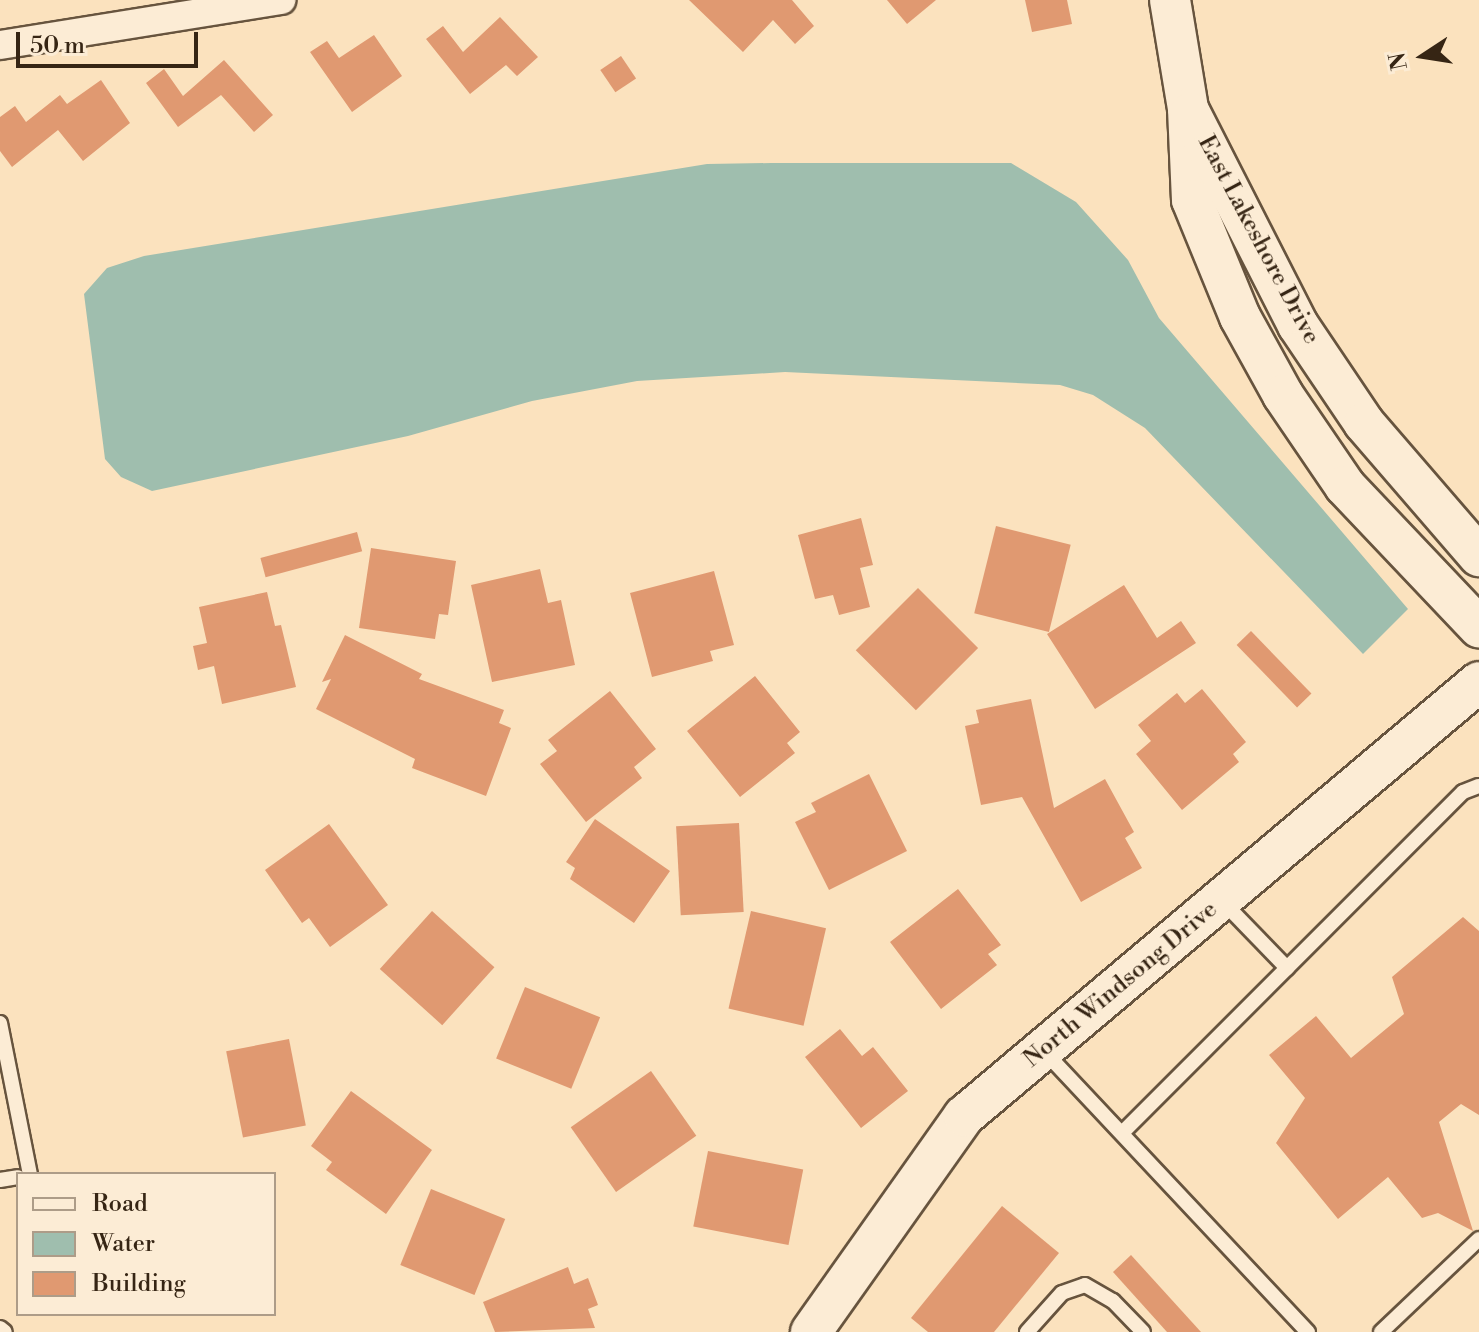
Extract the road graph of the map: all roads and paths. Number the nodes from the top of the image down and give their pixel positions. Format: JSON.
{"nodes":[{"id":1,"x":281,"y":0,"type":"edge"},
{"id":2,"x":1170,"y":0,"type":"edge"},
{"id":3,"x":0,"y":45,"type":"edge"},
{"id":4,"x":1188,"y":109,"type":"junction"},
{"id":5,"x":1479,"y":556,"type":"edge"},
{"id":6,"x":1479,"y":627,"type":"edge"},
{"id":7,"x":1479,"y":682,"type":"edge"},
{"id":8,"x":1479,"y":786,"type":"edge"},
{"id":9,"x":1222,"y":900,"type":"junction"},
{"id":10,"x":1287,"y":968,"type":"junction"},
{"id":11,"x":0,"y":1023,"type":"edge"},
{"id":12,"x":1043,"y":1050,"type":"junction"},
{"id":13,"x":1122,"y":1133,"type":"junction"},
{"id":14,"x":30,"y":1172,"type":"edge"},
{"id":15,"x":1479,"y":1239,"type":"edge"},
{"id":16,"x":811,"y":1332,"type":"edge"},
{"id":17,"x":1027,"y":1332,"type":"edge"},
{"id":18,"x":1143,"y":1332,"type":"edge"},
{"id":19,"x":1308,"y":1332,"type":"edge"},
{"id":20,"x":1381,"y":1332,"type":"edge"}],
"edges":[{"from":1,"to":3,"type":"street"},
{"from":2,"to":4,"type":"main road","name":"East Lakeshore Drive"},
{"from":4,"to":5,"type":"main road","name":"East Lakeshore Drive"},
{"from":4,"to":6,"type":"main road","name":"East Lakeshore Drive"},
{"from":7,"to":9,"type":"main road","name":"North Windsong Drive"},
{"from":8,"to":10,"type":"lane"},
{"from":9,"to":10,"type":"lane"},
{"from":9,"to":12,"type":"main road","name":"North Windsong Drive"},
{"from":10,"to":13,"type":"lane"},
{"from":11,"to":14,"type":"lane"},
{"from":12,"to":13,"type":"lane"},
{"from":12,"to":16,"type":"main road","name":"North Windsong Drive"},
{"from":13,"to":19,"type":"lane"},
{"from":15,"to":20,"type":"lane"},
{"from":17,"to":18,"type":"lane"}]}
